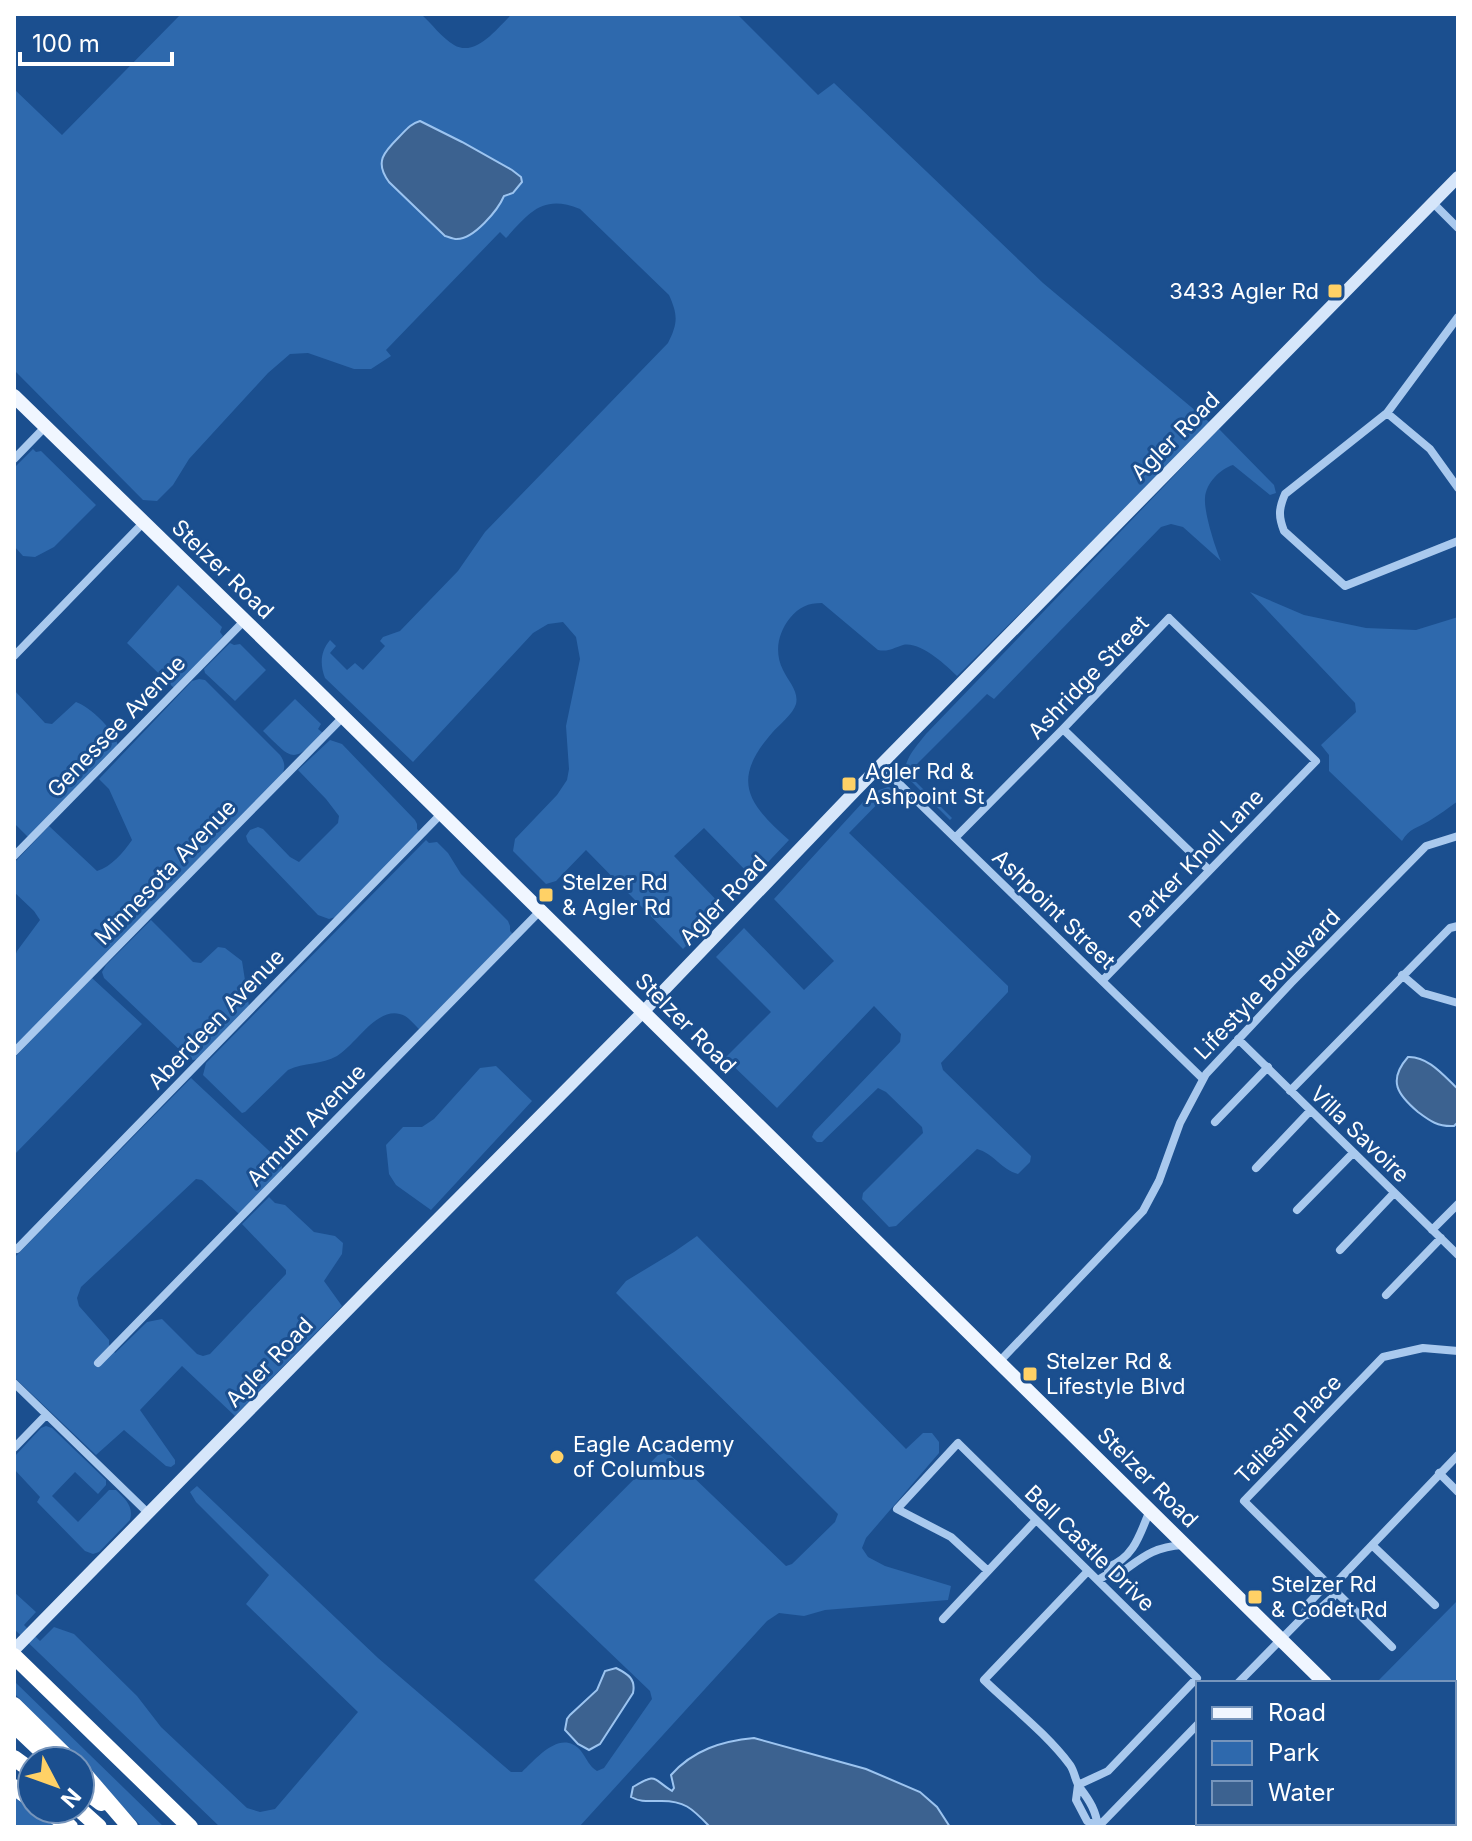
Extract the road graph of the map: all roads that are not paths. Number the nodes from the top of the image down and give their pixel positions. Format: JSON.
{"nodes":[{"id":1,"x":1458,"y":177,"type":"edge"},
{"id":2,"x":1433,"y":203,"type":"junction"},
{"id":3,"x":1458,"y":228,"type":"edge"},
{"id":4,"x":1458,"y":317,"type":"edge"},
{"id":5,"x":14,"y":396,"type":"edge"},
{"id":6,"x":1387,"y":413,"type":"junction"},
{"id":7,"x":45,"y":427,"type":"junction"},
{"id":8,"x":14,"y":459,"type":"edge"},
{"id":9,"x":1458,"y":488,"type":"edge"},
{"id":10,"x":144,"y":522,"type":"junction"},
{"id":11,"x":1458,"y":541,"type":"edge"},
{"id":12,"x":244,"y":621,"type":"junction"},
{"id":13,"x":14,"y":656,"type":"edge"},
{"id":14,"x":343,"y":717,"type":"junction"},
{"id":15,"x":1063,"y":729,"type":"junction"},
{"id":16,"x":1316,"y":761,"type":"joint"},
{"id":17,"x":880,"y":765,"type":"junction"},
{"id":18,"x":441,"y":814,"type":"junction"},
{"id":19,"x":1458,"y":836,"type":"edge"},
{"id":20,"x":955,"y":838,"type":"junction"},
{"id":21,"x":14,"y":856,"type":"edge"},
{"id":22,"x":1209,"y":870,"type":"junction"},
{"id":23,"x":540,"y":911,"type":"junction"},
{"id":24,"x":1458,"y":926,"type":"edge"},
{"id":25,"x":1402,"y":975,"type":"junction"},
{"id":26,"x":1102,"y":981,"type":"junction"},
{"id":27,"x":1458,"y":1003,"type":"edge"},
{"id":28,"x":643,"y":1012,"type":"junction"},
{"id":29,"x":1238,"y":1039,"type":"junction"},
{"id":30,"x":14,"y":1052,"type":"edge"},
{"id":31,"x":1268,"y":1067,"type":"junction"},
{"id":32,"x":1203,"y":1079,"type":"junction"},
{"id":33,"x":1290,"y":1091,"type":"junction"},
{"id":34,"x":1310,"y":1111,"type":"junction"},
{"id":35,"x":1215,"y":1122,"type":"dead end"},
{"id":36,"x":1353,"y":1153,"type":"junction"},
{"id":37,"x":1256,"y":1168,"type":"dead end"},
{"id":38,"x":1394,"y":1193,"type":"junction"},
{"id":39,"x":1458,"y":1204,"type":"edge"},
{"id":40,"x":1297,"y":1210,"type":"dead end"},
{"id":41,"x":1432,"y":1230,"type":"junction"},
{"id":42,"x":1441,"y":1238,"type":"junction"},
{"id":43,"x":17,"y":1249,"type":"dead end"},
{"id":44,"x":1340,"y":1250,"type":"dead end"},
{"id":45,"x":1458,"y":1255,"type":"edge"},
{"id":46,"x":1386,"y":1295,"type":"dead end"},
{"id":47,"x":1458,"y":1351,"type":"edge"},
{"id":48,"x":999,"y":1362,"type":"junction"},
{"id":49,"x":98,"y":1363,"type":"dead end"},
{"id":50,"x":14,"y":1383,"type":"edge"},
{"id":51,"x":46,"y":1415,"type":"junction"},
{"id":52,"x":14,"y":1448,"type":"edge"},
{"id":53,"x":1458,"y":1455,"type":"edge"},
{"id":54,"x":1439,"y":1473,"type":"junction"},
{"id":55,"x":1458,"y":1492,"type":"edge"},
{"id":56,"x":1150,"y":1510,"type":"junction"},
{"id":57,"x":148,"y":1513,"type":"junction"},
{"id":58,"x":1036,"y":1520,"type":"junction"},
{"id":59,"x":1185,"y":1545,"type":"junction"},
{"id":60,"x":1372,"y":1545,"type":"junction"},
{"id":61,"x":988,"y":1571,"type":"junction"},
{"id":62,"x":1088,"y":1571,"type":"junction"},
{"id":63,"x":1108,"y":1574,"type":"junction"},
{"id":64,"x":1098,"y":1580,"type":"junction"},
{"id":65,"x":1332,"y":1587,"type":"junction"},
{"id":66,"x":1435,"y":1605,"type":"dead end"},
{"id":67,"x":943,"y":1619,"type":"dead end"},
{"id":68,"x":1281,"y":1640,"type":"junction"},
{"id":69,"x":1392,"y":1647,"type":"dead end"},
{"id":70,"x":14,"y":1650,"type":"edge"},
{"id":71,"x":14,"y":1656,"type":"edge"},
{"id":72,"x":1240,"y":1681,"type":"edge"},
{"id":73,"x":1323,"y":1681,"type":"edge"},
{"id":74,"x":14,"y":1705,"type":"edge"},
{"id":75,"x":14,"y":1725,"type":"edge"},
{"id":76,"x":1196,"y":1726,"type":"edge"},
{"id":77,"x":35,"y":1745,"type":"edge"},
{"id":78,"x":55,"y":1745,"type":"edge"},
{"id":79,"x":1078,"y":1785,"type":"junction"},
{"id":80,"x":96,"y":1788,"type":"edge"},
{"id":81,"x":96,"y":1800,"type":"edge"},
{"id":82,"x":127,"y":1824,"type":"edge"},
{"id":83,"x":190,"y":1827,"type":"edge"},
{"id":84,"x":1098,"y":1827,"type":"edge"}],
"edges":[{"from":1,"to":2,"type":"main road","name":"Agler Road"},
{"from":2,"to":3,"type":"street"},
{"from":2,"to":17,"type":"main road","name":"Agler Road"},
{"from":4,"to":6,"type":"street"},
{"from":5,"to":7,"type":"main road","name":"Stelzer Road"},
{"from":6,"to":9,"type":"street"},
{"from":6,"to":11,"type":"street"},
{"from":7,"to":8,"type":"street"},
{"from":7,"to":10,"type":"main road","name":"Stelzer Road"},
{"from":10,"to":12,"type":"main road","name":"Stelzer Road"},
{"from":10,"to":13,"type":"street"},
{"from":12,"to":14,"type":"main road","name":"Stelzer Road"},
{"from":12,"to":21,"type":"street","name":"Genessee Avenue"},
{"from":14,"to":18,"type":"main road","name":"Stelzer Road"},
{"from":14,"to":30,"type":"street","name":"Minnesota Avenue"},
{"from":15,"to":16,"type":"street","name":"Ashridge Street"},
{"from":15,"to":20,"type":"street","name":"Ashridge Street"},
{"from":15,"to":22,"type":"street"},
{"from":16,"to":22,"type":"street","name":"Parker Knoll Lane"},
{"from":17,"to":20,"type":"street","name":"Ashpoint Street"},
{"from":17,"to":28,"type":"main road","name":"Agler Road"},
{"from":18,"to":23,"type":"main road","name":"Stelzer Road"},
{"from":18,"to":43,"type":"street","name":"Aberdeen Avenue"},
{"from":19,"to":29,"type":"street","name":"Lifestyle Boulevard"},
{"from":20,"to":26,"type":"street","name":"Ashpoint Street"},
{"from":22,"to":26,"type":"street","name":"Parker Knoll Lane"},
{"from":23,"to":28,"type":"main road","name":"Stelzer Road"},
{"from":23,"to":49,"type":"street","name":"Armuth Avenue"},
{"from":24,"to":25,"type":"street"},
{"from":25,"to":27,"type":"street"},
{"from":25,"to":33,"type":"street"},
{"from":26,"to":32,"type":"street","name":"Ashpoint Street"},
{"from":28,"to":48,"type":"main road","name":"Stelzer Road"},
{"from":28,"to":57,"type":"main road","name":"Agler Road"},
{"from":29,"to":31,"type":"street","name":"Villa Savoire"},
{"from":29,"to":32,"type":"street","name":"Lifestyle Boulevard"},
{"from":31,"to":33,"type":"street","name":"Villa Savoire"},
{"from":31,"to":35,"type":"street"},
{"from":32,"to":48,"type":"street","name":"Lifestyle Boulevard"},
{"from":33,"to":34,"type":"street","name":"Villa Savoire"},
{"from":34,"to":36,"type":"street","name":"Villa Savoire"},
{"from":34,"to":37,"type":"street"},
{"from":36,"to":38,"type":"street","name":"Villa Savoire"},
{"from":36,"to":40,"type":"street"},
{"from":38,"to":41,"type":"street","name":"Villa Savoire"},
{"from":38,"to":44,"type":"street"},
{"from":39,"to":41,"type":"street"},
{"from":41,"to":42,"type":"street","name":"Villa Savoire"},
{"from":42,"to":45,"type":"street","name":"Villa Savoire"},
{"from":42,"to":46,"type":"street"},
{"from":47,"to":65,"type":"street","name":"Taliesin Place"},
{"from":48,"to":56,"type":"main road","name":"Stelzer Road"},
{"from":50,"to":51,"type":"street"},
{"from":51,"to":52,"type":"street"},
{"from":51,"to":57,"type":"street"},
{"from":53,"to":54,"type":"street"},
{"from":54,"to":55,"type":"street"},
{"from":54,"to":60,"type":"street"},
{"from":56,"to":59,"type":"main road","name":"Stelzer Road"},
{"from":56,"to":63,"type":"street"},
{"from":57,"to":70,"type":"main road","name":"Agler Road"},
{"from":58,"to":61,"type":"street"},
{"from":58,"to":61,"type":"street","name":"Bell Castle Drive"},
{"from":58,"to":62,"type":"street","name":"Bell Castle Drive"},
{"from":59,"to":63,"type":"street"},
{"from":59,"to":68,"type":"main road","name":"Stelzer Road"},
{"from":60,"to":65,"type":"street"},
{"from":60,"to":66,"type":"street"},
{"from":61,"to":67,"type":"street"},
{"from":62,"to":64,"type":"street","name":"Bell Castle Drive"},
{"from":62,"to":79,"type":"street"},
{"from":63,"to":64,"type":"street"},
{"from":64,"to":79,"type":"street","name":"Bell Castle Drive"},
{"from":65,"to":68,"type":"street"},
{"from":65,"to":69,"type":"street","name":"Taliesin Place"},
{"from":68,"to":72,"type":"street"},
{"from":68,"to":73,"type":"main road","name":"Stelzer Road"},
{"from":71,"to":83,"type":"highway"},
{"from":74,"to":78,"type":"highway"},
{"from":75,"to":77,"type":"highway"},
{"from":76,"to":84,"type":"street"},
{"from":79,"to":84,"type":"street"},
{"from":80,"to":82,"type":"highway"},
{"from":81,"to":82,"type":"highway"}]}
